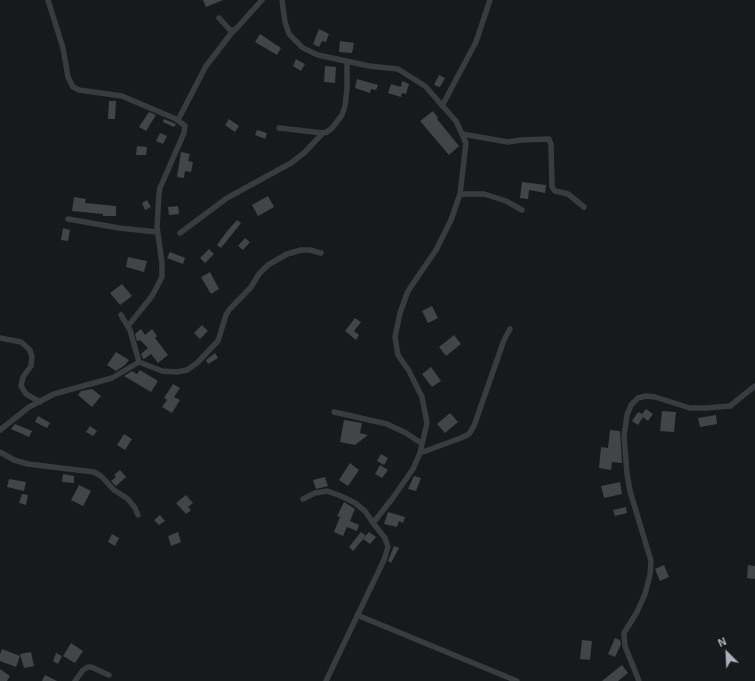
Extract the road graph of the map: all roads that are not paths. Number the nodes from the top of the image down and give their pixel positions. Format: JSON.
{"nodes":[{"id":1,"x":48,"y":0,"type":"edge"},
{"id":2,"x":262,"y":0,"type":"edge"},
{"id":3,"x":282,"y":0,"type":"edge"},
{"id":4,"x":490,"y":0,"type":"edge"},
{"id":5,"x":219,"y":18,"type":"dead end"},
{"id":6,"x":233,"y":30,"type":"junction"},
{"id":7,"x":346,"y":61,"type":"junction"},
{"id":8,"x":442,"y":106,"type":"junction"},
{"id":9,"x":178,"y":120,"type":"junction"},
{"id":10,"x":279,"y":128,"type":"dead end"},
{"id":11,"x":323,"y":133,"type":"junction"},
{"id":12,"x":462,"y":134,"type":"junction"},
{"id":13,"x":460,"y":194,"type":"junction"},
{"id":14,"x":584,"y":207,"type":"dead end"},
{"id":15,"x":522,"y":210,"type":"dead end"},
{"id":16,"x":68,"y":219,"type":"dead end"},
{"id":17,"x":158,"y":232,"type":"junction"},
{"id":18,"x":180,"y":232,"type":"dead end"},
{"id":19,"x":321,"y":253,"type":"dead end"},
{"id":20,"x":121,"y":315,"type":"dead end"},
{"id":21,"x":128,"y":326,"type":"junction"},
{"id":22,"x":510,"y":329,"type":"dead end"},
{"id":23,"x":0,"y":338,"type":"edge"},
{"id":24,"x":140,"y":362,"type":"junction"},
{"id":25,"x":755,"y":386,"type":"edge"},
{"id":26,"x":40,"y":402,"type":"junction"},
{"id":27,"x":334,"y":412,"type":"dead end"},
{"id":28,"x":0,"y":430,"type":"edge"},
{"id":29,"x":421,"y":444,"type":"junction"},
{"id":30,"x":0,"y":452,"type":"edge"},
{"id":31,"x":420,"y":453,"type":"junction"},
{"id":32,"x":303,"y":498,"type":"dead end"},
{"id":33,"x":138,"y":515,"type":"dead end"},
{"id":34,"x":372,"y":523,"type":"junction"},
{"id":35,"x":357,"y":615,"type":"junction"},
{"id":36,"x":109,"y":675,"type":"dead end"},
{"id":37,"x":75,"y":681,"type":"edge"},
{"id":38,"x":326,"y":681,"type":"edge"},
{"id":39,"x":517,"y":681,"type":"edge"},
{"id":40,"x":639,"y":681,"type":"edge"}],
"edges":[{"from":1,"to":9,"type":"street"},
{"from":2,"to":6,"type":"street"},
{"from":3,"to":7,"type":"street"},
{"from":4,"to":8,"type":"street"},
{"from":5,"to":6,"type":"street"},
{"from":6,"to":9,"type":"street"},
{"from":7,"to":8,"type":"street"},
{"from":7,"to":11,"type":"street"},
{"from":8,"to":12,"type":"street"},
{"from":9,"to":17,"type":"street"},
{"from":10,"to":11,"type":"street"},
{"from":11,"to":18,"type":"street"},
{"from":12,"to":13,"type":"street"},
{"from":12,"to":14,"type":"street"},
{"from":13,"to":15,"type":"street"},
{"from":13,"to":29,"type":"street"},
{"from":16,"to":17,"type":"street"},
{"from":17,"to":21,"type":"street"},
{"from":19,"to":24,"type":"street"},
{"from":20,"to":21,"type":"street"},
{"from":21,"to":24,"type":"street"},
{"from":22,"to":31,"type":"street"},
{"from":23,"to":26,"type":"street"},
{"from":24,"to":26,"type":"street"},
{"from":25,"to":40,"type":"street"},
{"from":26,"to":28,"type":"street"},
{"from":27,"to":29,"type":"street"},
{"from":29,"to":31,"type":"street"},
{"from":30,"to":33,"type":"street"},
{"from":31,"to":34,"type":"street"},
{"from":32,"to":34,"type":"street"},
{"from":34,"to":35,"type":"street"},
{"from":35,"to":38,"type":"street"},
{"from":35,"to":39,"type":"street"},
{"from":36,"to":37,"type":"street"}]}
